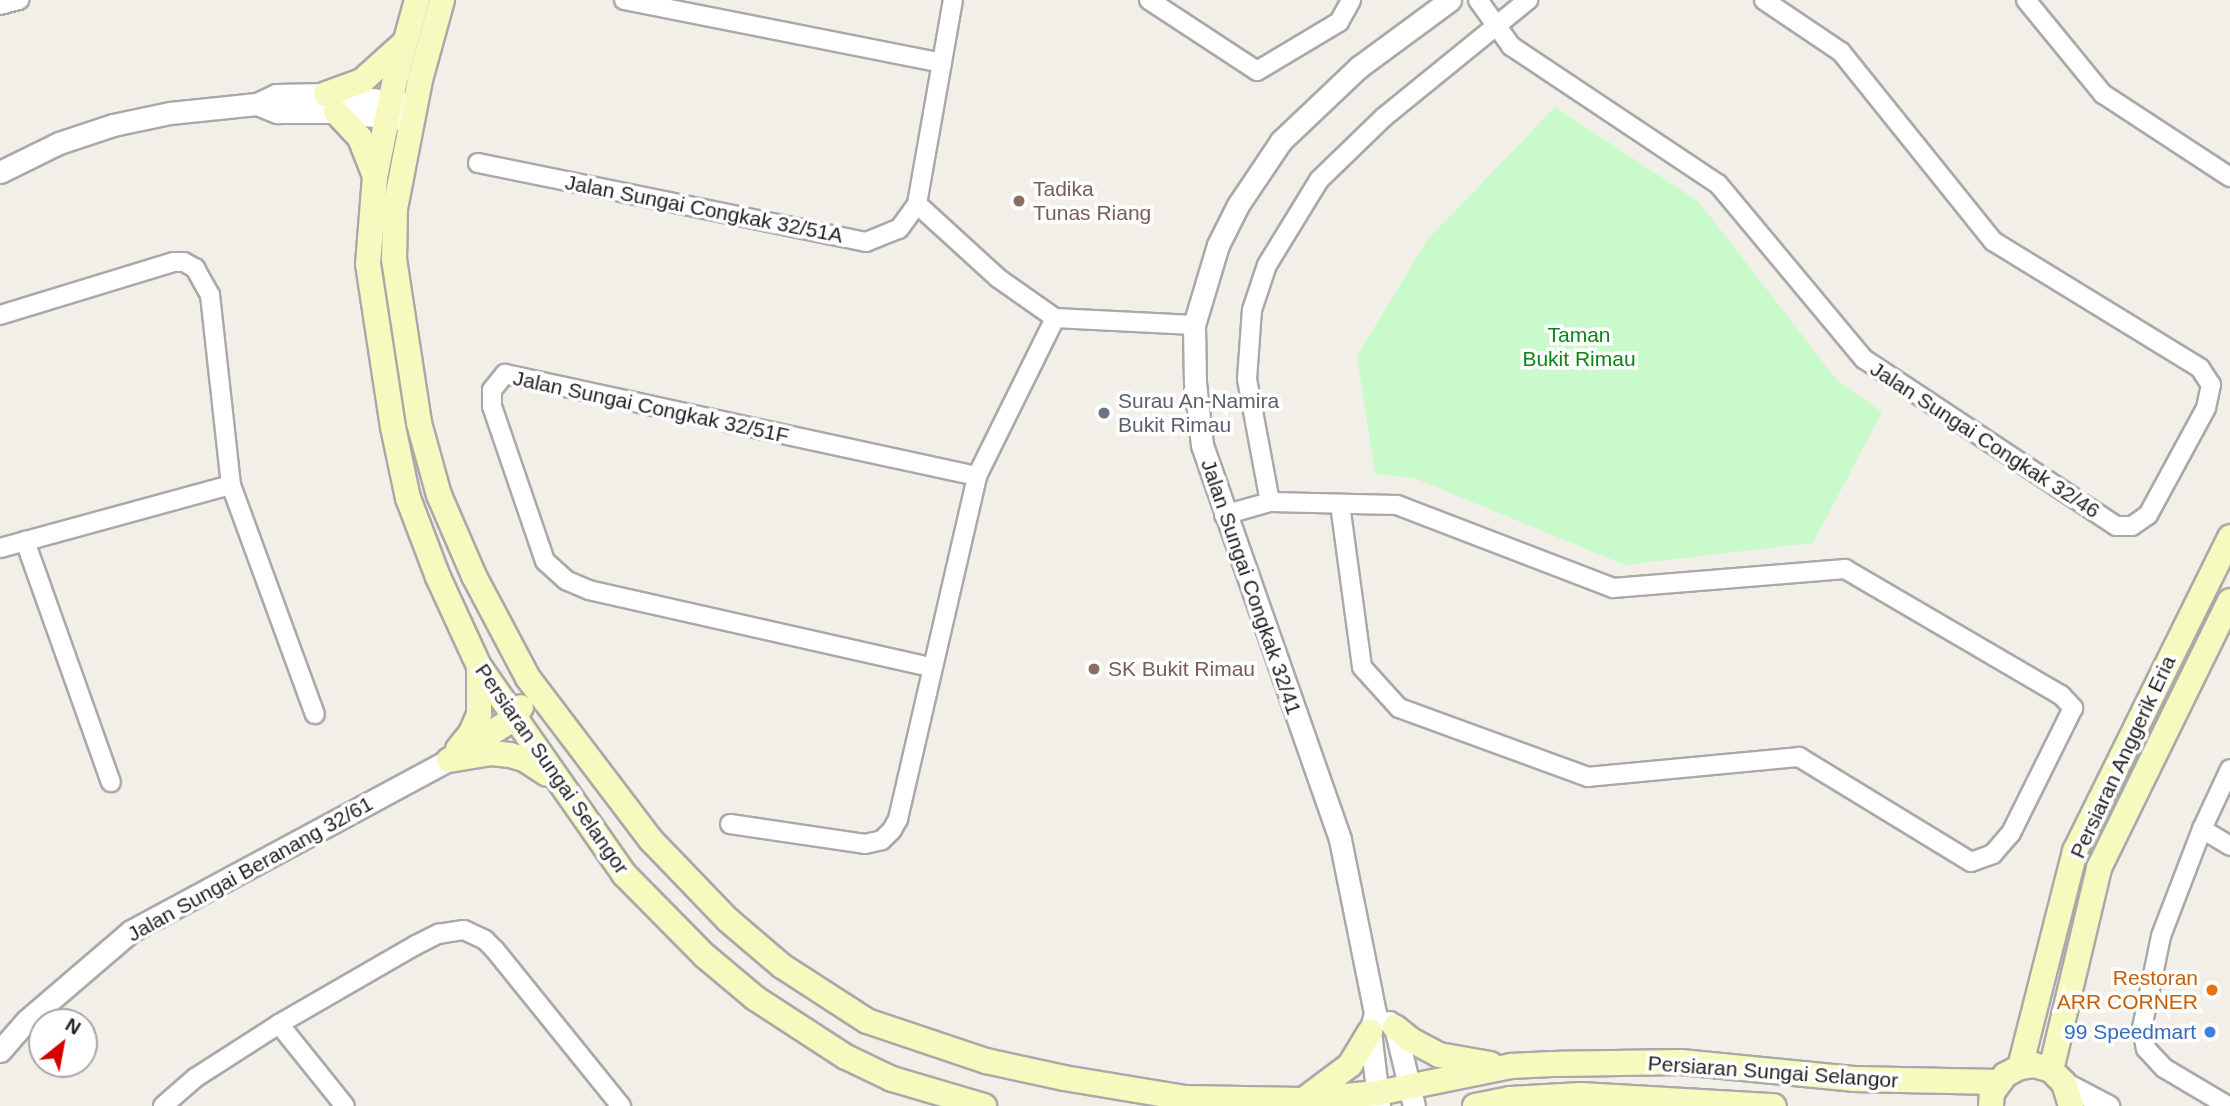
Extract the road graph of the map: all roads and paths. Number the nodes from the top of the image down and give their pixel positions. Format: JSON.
{"nodes":[{"id":1,"x":19,"y":0,"type":"edge"},
{"id":2,"x":416,"y":0,"type":"edge"},
{"id":3,"x":442,"y":0,"type":"edge"},
{"id":4,"x":624,"y":0,"type":"edge"},
{"id":5,"x":953,"y":0,"type":"edge"},
{"id":6,"x":1149,"y":0,"type":"edge"},
{"id":7,"x":1351,"y":0,"type":"edge"},
{"id":8,"x":1450,"y":0,"type":"edge"},
{"id":9,"x":1478,"y":0,"type":"edge"},
{"id":10,"x":1528,"y":0,"type":"edge"},
{"id":11,"x":1764,"y":0,"type":"edge"},
{"id":12,"x":2026,"y":0,"type":"edge"},
{"id":13,"x":0,"y":5,"type":"edge"},
{"id":14,"x":1494,"y":26,"type":"junction"},
{"id":15,"x":405,"y":42,"type":"junction"},
{"id":16,"x":942,"y":63,"type":"junction"},
{"id":17,"x":331,"y":103,"type":"junction"},
{"id":18,"x":389,"y":108,"type":"junction"},
{"id":19,"x":414,"y":112,"type":"junction"},
{"id":20,"x":478,"y":163,"type":"dead end"},
{"id":21,"x":1,"y":167,"type":"edge"},
{"id":22,"x":375,"y":177,"type":"junction"},
{"id":23,"x":2230,"y":177,"type":"edge"},
{"id":24,"x":916,"y":204,"type":"junction"},
{"id":25,"x":0,"y":315,"type":"edge"},
{"id":26,"x":1055,"y":318,"type":"junction"},
{"id":27,"x":1194,"y":325,"type":"junction"},
{"id":28,"x":419,"y":423,"type":"junction"},
{"id":29,"x":393,"y":427,"type":"junction"},
{"id":30,"x":977,"y":476,"type":"junction"},
{"id":31,"x":231,"y":485,"type":"junction"},
{"id":32,"x":1270,"y":502,"type":"junction"},
{"id":33,"x":1339,"y":505,"type":"junction"},
{"id":34,"x":1224,"y":515,"type":"junction"},
{"id":35,"x":2230,"y":537,"type":"edge"},
{"id":36,"x":25,"y":541,"type":"junction"},
{"id":37,"x":0,"y":548,"type":"edge"},
{"id":38,"x":2230,"y":601,"type":"edge"},
{"id":39,"x":479,"y":666,"type":"junction"},
{"id":40,"x":930,"y":667,"type":"junction"},
{"id":41,"x":528,"y":678,"type":"junction"},
{"id":42,"x":315,"y":714,"type":"dead end"},
{"id":43,"x":513,"y":719,"type":"junction"},
{"id":44,"x":449,"y":760,"type":"junction"},
{"id":45,"x":2230,"y":769,"type":"edge"},
{"id":46,"x":111,"y":782,"type":"dead end"},
{"id":47,"x":561,"y":786,"type":"junction"},
{"id":48,"x":730,"y":824,"type":"dead end"},
{"id":49,"x":2202,"y":829,"type":"junction"},
{"id":50,"x":2230,"y":846,"type":"edge"},
{"id":51,"x":279,"y":1024,"type":"junction"},
{"id":52,"x":1380,"y":1024,"type":"junction"},
{"id":53,"x":0,"y":1051,"type":"edge"},
{"id":54,"x":1511,"y":1066,"type":"junction"},
{"id":55,"x":2020,"y":1067,"type":"junction"},
{"id":56,"x":1998,"y":1082,"type":"junction"},
{"id":57,"x":2062,"y":1086,"type":"edge"},
{"id":58,"x":1412,"y":1097,"type":"edge"},
{"id":59,"x":1379,"y":1099,"type":"edge"},
{"id":60,"x":1302,"y":1100,"type":"junction"},
{"id":61,"x":1504,"y":1102,"type":"edge"},
{"id":62,"x":1623,"y":1102,"type":"edge"},
{"id":63,"x":163,"y":1106,"type":"edge"},
{"id":64,"x":345,"y":1106,"type":"edge"},
{"id":65,"x":621,"y":1106,"type":"edge"},
{"id":66,"x":984,"y":1106,"type":"edge"},
{"id":67,"x":1475,"y":1106,"type":"edge"},
{"id":68,"x":1774,"y":1106,"type":"edge"},
{"id":69,"x":1991,"y":1106,"type":"edge"},
{"id":70,"x":2108,"y":1106,"type":"edge"},
{"id":71,"x":2228,"y":1106,"type":"edge"}],
"edges":[{"from":1,"to":13,"type":"street"},
{"from":2,"to":15,"type":"main road","name":"Persiaran Sungai Selangor"},
{"from":3,"to":19,"type":"main road","name":"Persiaran Sungai Selangor"},
{"from":4,"to":16,"type":"street"},
{"from":5,"to":16,"type":"street"},
{"from":6,"to":7,"type":"street"},
{"from":8,"to":27,"type":"street","name":"Jalan Sungai Congkak 32/41"},
{"from":9,"to":14,"type":"street","name":"Jalan Sungai Congkak 32/46"},
{"from":10,"to":14,"type":"street"},
{"from":11,"to":14,"type":"street","name":"Jalan Sungai Congkak 32/46"},
{"from":12,"to":23,"type":"street"},
{"from":14,"to":32,"type":"street"},
{"from":15,"to":17,"type":"main road"},
{"from":15,"to":18,"type":"main road","name":"Persiaran Sungai Selangor"},
{"from":16,"to":24,"type":"street"},
{"from":17,"to":18,"type":"street"},
{"from":17,"to":21,"type":"street"},
{"from":17,"to":22,"type":"main road"},
{"from":18,"to":19,"type":"street"},
{"from":18,"to":22,"type":"main road","name":"Persiaran Sungai Selangor"},
{"from":19,"to":28,"type":"main road","name":"Persiaran Sungai Selangor"},
{"from":20,"to":24,"type":"street","name":"Jalan Sungai Congkak 32/51A"},
{"from":22,"to":29,"type":"main road","name":"Persiaran Sungai Selangor"},
{"from":24,"to":26,"type":"street"},
{"from":25,"to":31,"type":"street"},
{"from":26,"to":27,"type":"street"},
{"from":26,"to":30,"type":"street"},
{"from":27,"to":34,"type":"street","name":"Jalan Sungai Congkak 32/41"},
{"from":28,"to":29,"type":"main road"},
{"from":28,"to":41,"type":"main road","name":"Persiaran Sungai Selangor"},
{"from":29,"to":39,"type":"main road","name":"Persiaran Sungai Selangor"},
{"from":30,"to":40,"type":"street"},
{"from":30,"to":40,"type":"street","name":"Jalan Sungai Congkak 32/51F"},
{"from":31,"to":36,"type":"street"},
{"from":31,"to":42,"type":"street"},
{"from":32,"to":33,"type":"street"},
{"from":32,"to":34,"type":"street"},
{"from":33,"to":33,"type":"street"},
{"from":34,"to":52,"type":"street","name":"Jalan Sungai Congkak 32/41"},
{"from":35,"to":55,"type":"main road","name":"Persiaran Anggerik Eria"},
{"from":36,"to":37,"type":"street"},
{"from":36,"to":46,"type":"street"},
{"from":38,"to":57,"type":"main road","name":"Persiaran Anggerik Eria"},
{"from":39,"to":43,"type":"main road","name":"Persiaran Sungai Selangor"},
{"from":39,"to":44,"type":"main road"},
{"from":40,"to":48,"type":"street"},
{"from":41,"to":43,"type":"main road"},
{"from":41,"to":60,"type":"main road","name":"Persiaran Sungai Selangor"},
{"from":43,"to":44,"type":"main road"},
{"from":43,"to":47,"type":"main road","name":"Persiaran Sungai Selangor"},
{"from":44,"to":47,"type":"main road"},
{"from":44,"to":53,"type":"street","name":"Jalan Sungai Beranang 32/61"},
{"from":45,"to":49,"type":"street"},
{"from":47,"to":66,"type":"main road","name":"Persiaran Sungai Selangor"},
{"from":49,"to":50,"type":"street"},
{"from":49,"to":71,"type":"street"},
{"from":51,"to":63,"type":"street"},
{"from":51,"to":64,"type":"street"},
{"from":51,"to":65,"type":"street"},
{"from":52,"to":54,"type":"main road"},
{"from":52,"to":58,"type":"street"},
{"from":52,"to":59,"type":"street"},
{"from":52,"to":60,"type":"main road"},
{"from":54,"to":56,"type":"main road","name":"Persiaran Sungai Selangor"},
{"from":54,"to":58,"type":"main road","name":"Persiaran Sungai Selangor"},
{"from":55,"to":56,"type":"main road"},
{"from":55,"to":57,"type":"main road"},
{"from":56,"to":69,"type":"main road"},
{"from":57,"to":70,"type":"street"},
{"from":58,"to":59,"type":"main road","name":"Persiaran Sungai Selangor"},
{"from":59,"to":60,"type":"main road","name":"Persiaran Sungai Selangor"},
{"from":61,"to":62,"type":"main road","name":"Persiaran Sungai Selangor"},
{"from":61,"to":67,"type":"main road","name":"Persiaran Sungai Selangor"},
{"from":62,"to":68,"type":"main road","name":"Persiaran Sungai Selangor"}]}
